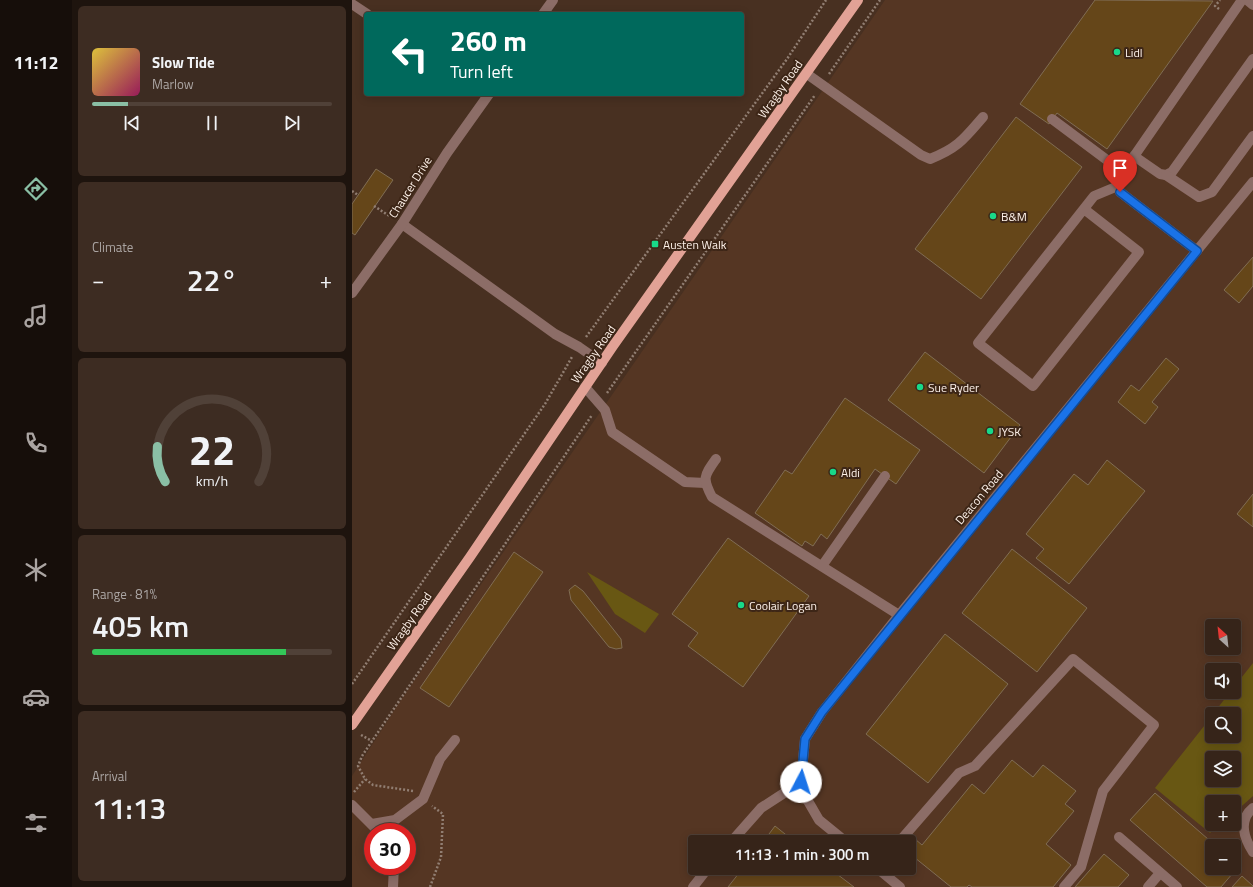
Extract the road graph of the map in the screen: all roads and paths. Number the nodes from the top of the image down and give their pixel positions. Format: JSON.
{"nodes":[{"id":1,"x":552,"y":0,"type":"edge"},
{"id":2,"x":826,"y":0,"type":"edge"},
{"id":3,"x":858,"y":0,"type":"edge"},
{"id":4,"x":880,"y":0,"type":"edge"},
{"id":5,"x":1242,"y":0,"type":"edge"},
{"id":6,"x":1247,"y":0,"type":"edge"},
{"id":7,"x":352,"y":4,"type":"edge"},
{"id":8,"x":1253,"y":5,"type":"edge"},
{"id":9,"x":364,"y":12,"type":"edge"},
{"id":10,"x":544,"y":12,"type":"edge"},
{"id":11,"x":1253,"y":59,"type":"edge"},
{"id":12,"x":807,"y":74,"type":"junction"},
{"id":13,"x":822,"y":84,"type":"junction"},
{"id":14,"x":486,"y":96,"type":"edge"},
{"id":15,"x":983,"y":117,"type":"dead end"},
{"id":16,"x":1052,"y":119,"type":"dead end"},
{"id":17,"x":1253,"y":136,"type":"edge"},
{"id":18,"x":1134,"y":156,"type":"junction"},
{"id":19,"x":1123,"y":172,"type":"junction"},
{"id":20,"x":1166,"y":175,"type":"junction"},
{"id":21,"x":1253,"y":182,"type":"edge"},
{"id":22,"x":1118,"y":186,"type":"junction"},
{"id":23,"x":352,"y":191,"type":"edge"},
{"id":24,"x":358,"y":195,"type":"dead end"},
{"id":25,"x":374,"y":206,"type":"dead end"},
{"id":26,"x":1084,"y":208,"type":"junction"},
{"id":27,"x":402,"y":224,"type":"junction"},
{"id":28,"x":1197,"y":251,"type":"junction"},
{"id":29,"x":352,"y":294,"type":"edge"},
{"id":30,"x":591,"y":330,"type":"dead end"},
{"id":31,"x":602,"y":363,"type":"junction"},
{"id":32,"x":566,"y":365,"type":"dead end"},
{"id":33,"x":585,"y":387,"type":"junction"},
{"id":34,"x":600,"y":403,"type":"junction"},
{"id":35,"x":716,"y":459,"type":"dead end"},
{"id":36,"x":885,"y":476,"type":"dead end"},
{"id":37,"x":705,"y":483,"type":"junction"},
{"id":38,"x":822,"y":566,"type":"junction"},
{"id":39,"x":899,"y":615,"type":"junction"},
{"id":40,"x":352,"y":684,"type":"edge"},
{"id":41,"x":352,"y":725,"type":"edge"},
{"id":42,"x":455,"y":740,"type":"dead end"},
{"id":43,"x":801,"y":782,"type":"junction"},
{"id":44,"x":352,"y":794,"type":"edge"},
{"id":45,"x":352,"y":805,"type":"edge"},
{"id":46,"x":1253,"y":808,"type":"edge"},
{"id":47,"x":371,"y":823,"type":"edge"},
{"id":48,"x":387,"y":823,"type":"edge"},
{"id":49,"x":737,"y":835,"type":"edge"},
{"id":50,"x":837,"y":835,"type":"edge"},
{"id":51,"x":905,"y":835,"type":"edge"},
{"id":52,"x":1119,"y":837,"type":"dead end"},
{"id":53,"x":1253,"y":852,"type":"edge"},
{"id":54,"x":1160,"y":872,"type":"junction"},
{"id":55,"x":394,"y":875,"type":"edge"},
{"id":56,"x":702,"y":875,"type":"edge"},
{"id":57,"x":885,"y":875,"type":"edge"},
{"id":58,"x":393,"y":887,"type":"edge"},
{"id":59,"x":693,"y":887,"type":"edge"},
{"id":60,"x":900,"y":887,"type":"edge"},
{"id":61,"x":1064,"y":887,"type":"edge"},
{"id":62,"x":1148,"y":887,"type":"edge"},
{"id":63,"x":1177,"y":887,"type":"edge"}],
"edges":[{"from":1,"to":10,"type":"street"},
{"from":2,"to":30,"type":"path"},
{"from":3,"to":12,"type":"main road","name":"Wragby Road"},
{"from":4,"to":13,"type":"path"},
{"from":5,"to":18,"type":"street"},
{"from":6,"to":8,"type":"street"},
{"from":7,"to":9,"type":"street"},
{"from":11,"to":20,"type":"street"},
{"from":12,"to":13,"type":"street"},
{"from":12,"to":31,"type":"main road","name":"Wragby Road"},
{"from":13,"to":15,"type":"street"},
{"from":13,"to":34,"type":"path"},
{"from":14,"to":27,"type":"street","name":"Chaucer Drive"},
{"from":16,"to":19,"type":"street"},
{"from":17,"to":20,"type":"street"},
{"from":18,"to":19,"type":"street"},
{"from":18,"to":20,"type":"street"},
{"from":19,"to":22,"type":"street"},
{"from":21,"to":28,"type":"street","name":"Deacon Road"},
{"from":22,"to":26,"type":"street"},
{"from":22,"to":28,"type":"street"},
{"from":23,"to":24,"type":"path"},
{"from":25,"to":27,"type":"path"},
{"from":26,"to":26,"type":"street"},
{"from":27,"to":29,"type":"street","name":"Chaucer Drive"},
{"from":27,"to":31,"type":"street"},
{"from":28,"to":39,"type":"street","name":"Deacon Road"},
{"from":31,"to":33,"type":"main road","name":"Wragby Road"},
{"from":32,"to":40,"type":"path"},
{"from":33,"to":34,"type":"street"},
{"from":33,"to":41,"type":"main road","name":"Wragby Road"},
{"from":34,"to":37,"type":"street"},
{"from":34,"to":44,"type":"path"},
{"from":35,"to":37,"type":"street"},
{"from":36,"to":38,"type":"street"},
{"from":37,"to":38,"type":"street"},
{"from":38,"to":39,"type":"street"},
{"from":39,"to":43,"type":"street","name":"Deacon Road"},
{"from":42,"to":48,"type":"street"},
{"from":43,"to":49,"type":"street"},
{"from":43,"to":50,"type":"street","name":"Deacon Road"},
{"from":45,"to":47,"type":"street"},
{"from":46,"to":53,"type":"street"},
{"from":51,"to":61,"type":"street"},
{"from":52,"to":54,"type":"street"},
{"from":54,"to":62,"type":"street"},
{"from":54,"to":63,"type":"street"},
{"from":55,"to":58,"type":"street"},
{"from":56,"to":59,"type":"street"},
{"from":57,"to":60,"type":"street"}]}
